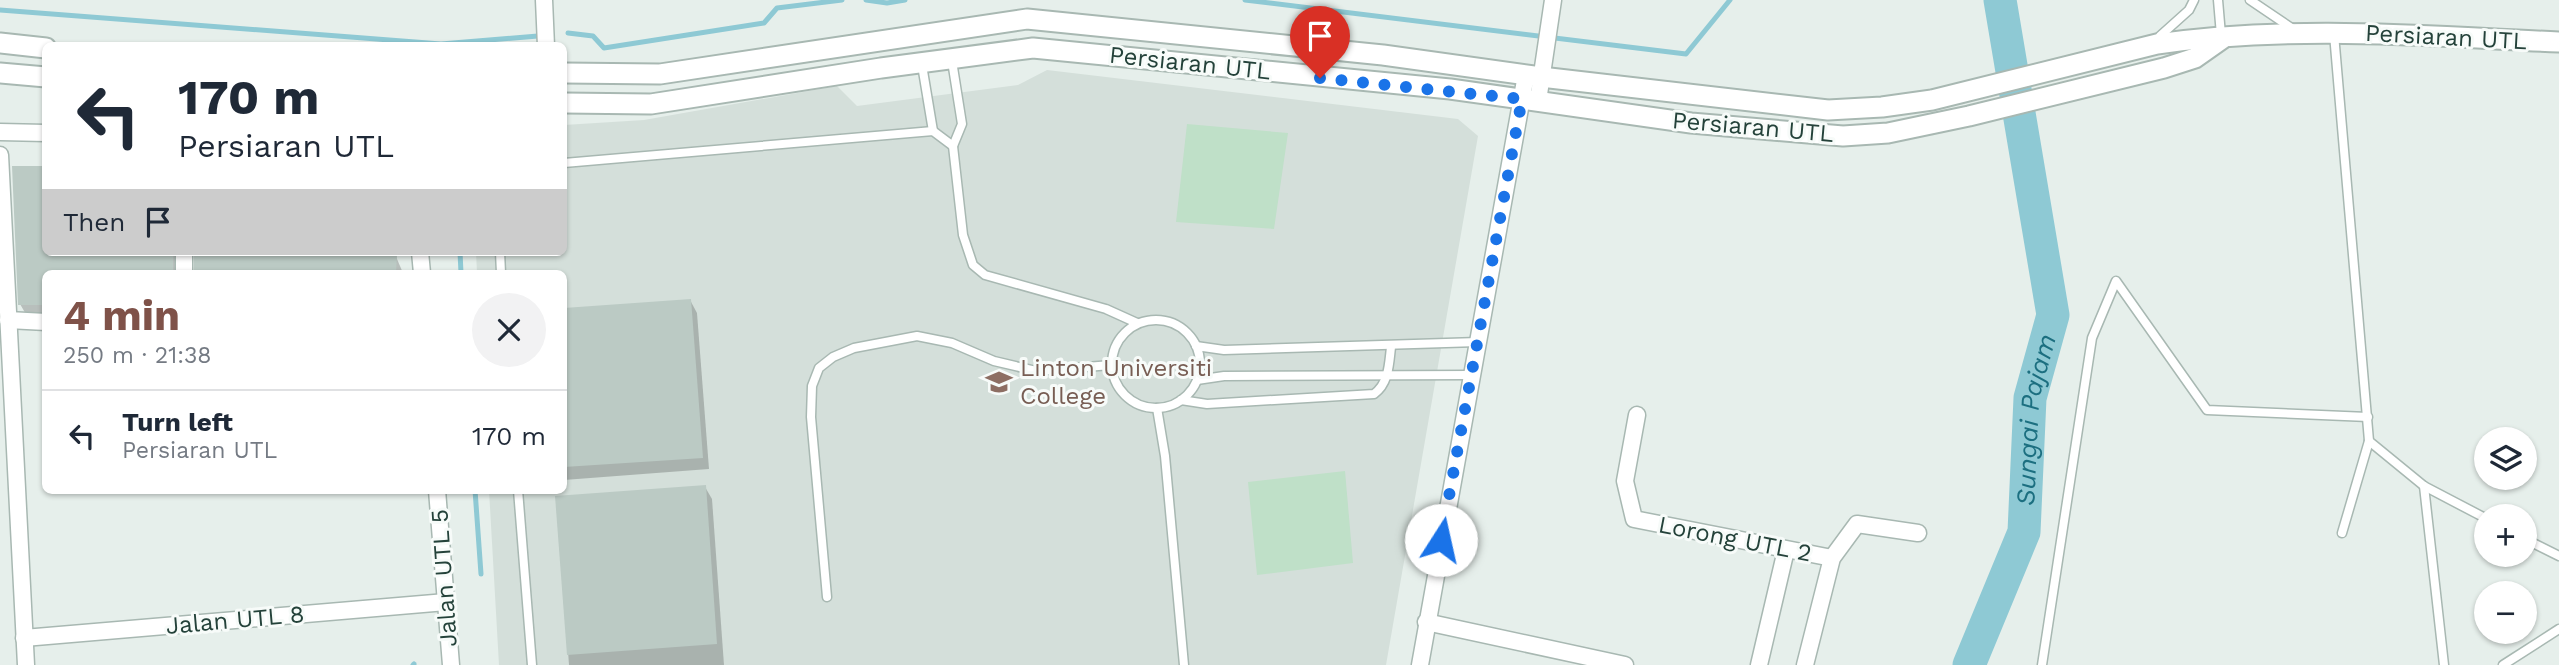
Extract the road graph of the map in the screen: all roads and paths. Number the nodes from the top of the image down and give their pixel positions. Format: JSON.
{"nodes":[{"id":1,"x":544,"y":0,"type":"edge"},
{"id":2,"x":1553,"y":0,"type":"edge"},
{"id":3,"x":2194,"y":0,"type":"edge"},
{"id":4,"x":2218,"y":0,"type":"edge"},
{"id":5,"x":2250,"y":0,"type":"edge"},
{"id":6,"x":2334,"y":31,"type":"junction"},
{"id":7,"x":2297,"y":32,"type":"junction"},
{"id":8,"x":2222,"y":39,"type":"junction"},
{"id":9,"x":546,"y":42,"type":"edge"},
{"id":10,"x":2559,"y":42,"type":"edge"},
{"id":11,"x":0,"y":43,"type":"edge"},
{"id":12,"x":2157,"y":44,"type":"junction"},
{"id":13,"x":42,"y":48,"type":"edge"},
{"id":14,"x":952,"y":58,"type":"junction"},
{"id":15,"x":922,"y":62,"type":"junction"},
{"id":16,"x":0,"y":72,"type":"edge"},
{"id":17,"x":567,"y":73,"type":"edge"},
{"id":18,"x":1534,"y":76,"type":"junction"},
{"id":19,"x":42,"y":77,"type":"edge"},
{"id":20,"x":1530,"y":100,"type":"junction"},
{"id":21,"x":567,"y":103,"type":"edge"},
{"id":22,"x":933,"y":131,"type":"junction"},
{"id":23,"x":0,"y":132,"type":"edge"},
{"id":24,"x":42,"y":133,"type":"edge"},
{"id":25,"x":953,"y":146,"type":"junction"},
{"id":26,"x":0,"y":155,"type":"edge"},
{"id":27,"x":567,"y":163,"type":"edge"},
{"id":28,"x":8,"y":320,"type":"junction"},
{"id":29,"x":42,"y":322,"type":"edge"},
{"id":30,"x":1137,"y":323,"type":"junction"},
{"id":31,"x":1478,"y":342,"type":"junction"},
{"id":32,"x":1196,"y":346,"type":"junction"},
{"id":33,"x":1391,"y":347,"type":"junction"},
{"id":34,"x":1111,"y":365,"type":"junction"},
{"id":35,"x":1388,"y":374,"type":"junction"},
{"id":36,"x":1472,"y":375,"type":"junction"},
{"id":37,"x":1197,"y":380,"type":"junction"},
{"id":38,"x":1181,"y":400,"type":"junction"},
{"id":39,"x":1157,"y":408,"type":"junction"},
{"id":40,"x":1637,"y":415,"type":"dead end"},
{"id":41,"x":2368,"y":417,"type":"junction"},
{"id":42,"x":2369,"y":441,"type":"junction"},
{"id":43,"x":2424,"y":486,"type":"junction"},
{"id":44,"x":437,"y":494,"type":"edge"},
{"id":45,"x":518,"y":494,"type":"edge"},
{"id":46,"x":2474,"y":512,"type":"edge"},
{"id":47,"x":1918,"y":533,"type":"dead end"},
{"id":48,"x":2342,"y":533,"type":"dead end"},
{"id":49,"x":2537,"y":545,"type":"edge"},
{"id":50,"x":1786,"y":550,"type":"junction"},
{"id":51,"x":2559,"y":556,"type":"edge"},
{"id":52,"x":1832,"y":558,"type":"junction"},
{"id":53,"x":827,"y":597,"type":"dead end"},
{"id":54,"x":446,"y":601,"type":"junction"},
{"id":55,"x":1426,"y":622,"type":"junction"},
{"id":56,"x":2559,"y":629,"type":"edge"},
{"id":57,"x":24,"y":638,"type":"junction"},
{"id":58,"x":26,"y":665,"type":"edge"},
{"id":59,"x":451,"y":665,"type":"edge"},
{"id":60,"x":532,"y":665,"type":"edge"},
{"id":61,"x":1184,"y":665,"type":"edge"},
{"id":62,"x":1420,"y":665,"type":"edge"},
{"id":63,"x":1625,"y":665,"type":"edge"},
{"id":64,"x":1759,"y":665,"type":"edge"},
{"id":65,"x":1805,"y":665,"type":"edge"},
{"id":66,"x":2042,"y":665,"type":"edge"},
{"id":67,"x":2444,"y":665,"type":"edge"},
{"id":68,"x":2503,"y":665,"type":"edge"}],
"edges":[{"from":1,"to":9,"type":"street"},
{"from":2,"to":18,"type":"street"},
{"from":3,"to":12,"type":"lane"},
{"from":4,"to":8,"type":"lane"},
{"from":5,"to":7,"type":"lane"},
{"from":6,"to":7,"type":"street","name":"Persiaran UTL"},
{"from":6,"to":10,"type":"street","name":"Persiaran UTL"},
{"from":6,"to":41,"type":"lane"},
{"from":7,"to":8,"type":"street","name":"Persiaran UTL"},
{"from":8,"to":12,"type":"street","name":"Persiaran UTL"},
{"from":8,"to":20,"type":"street","name":"Persiaran UTL"},
{"from":11,"to":13,"type":"street"},
{"from":12,"to":18,"type":"street","name":"Persiaran UTL"},
{"from":14,"to":15,"type":"street","name":"Persiaran UTL"},
{"from":14,"to":20,"type":"street","name":"Persiaran UTL"},
{"from":14,"to":25,"type":"lane"},
{"from":15,"to":21,"type":"street","name":"Persiaran UTL"},
{"from":15,"to":22,"type":"lane"},
{"from":16,"to":19,"type":"street"},
{"from":17,"to":18,"type":"street","name":"Persiaran UTL"},
{"from":18,"to":20,"type":"street"},
{"from":20,"to":31,"type":"street"},
{"from":22,"to":25,"type":"lane"},
{"from":22,"to":27,"type":"lane"},
{"from":23,"to":24,"type":"street"},
{"from":25,"to":30,"type":"lane"},
{"from":26,"to":28,"type":"street"},
{"from":28,"to":29,"type":"street"},
{"from":28,"to":57,"type":"street"},
{"from":30,"to":32,"type":"lane"},
{"from":30,"to":34,"type":"lane"},
{"from":31,"to":33,"type":"lane"},
{"from":31,"to":36,"type":"street"},
{"from":32,"to":33,"type":"lane"},
{"from":32,"to":37,"type":"lane"},
{"from":33,"to":35,"type":"lane"},
{"from":34,"to":39,"type":"lane"},
{"from":34,"to":53,"type":"lane"},
{"from":35,"to":36,"type":"lane"},
{"from":35,"to":37,"type":"lane"},
{"from":35,"to":38,"type":"lane"},
{"from":36,"to":55,"type":"street"},
{"from":37,"to":38,"type":"lane"},
{"from":38,"to":39,"type":"lane"},
{"from":39,"to":61,"type":"lane"},
{"from":40,"to":50,"type":"street","name":"Lorong UTL 2"},
{"from":41,"to":42,"type":"lane"},
{"from":41,"to":66,"type":"lane"},
{"from":42,"to":43,"type":"lane"},
{"from":42,"to":48,"type":"lane"},
{"from":43,"to":46,"type":"lane"},
{"from":43,"to":67,"type":"lane"},
{"from":44,"to":54,"type":"street","name":"Jalan UTL 5"},
{"from":45,"to":60,"type":"lane"},
{"from":47,"to":52,"type":"street"},
{"from":49,"to":51,"type":"lane"},
{"from":50,"to":52,"type":"street","name":"Lorong UTL 2"},
{"from":50,"to":64,"type":"street"},
{"from":52,"to":65,"type":"street","name":"Lorong UTL 2"},
{"from":54,"to":57,"type":"street","name":"Jalan UTL 8"},
{"from":54,"to":59,"type":"street","name":"Jalan UTL 5"},
{"from":55,"to":62,"type":"street"},
{"from":55,"to":63,"type":"street"},
{"from":56,"to":68,"type":"lane"},
{"from":57,"to":58,"type":"street"}]}
